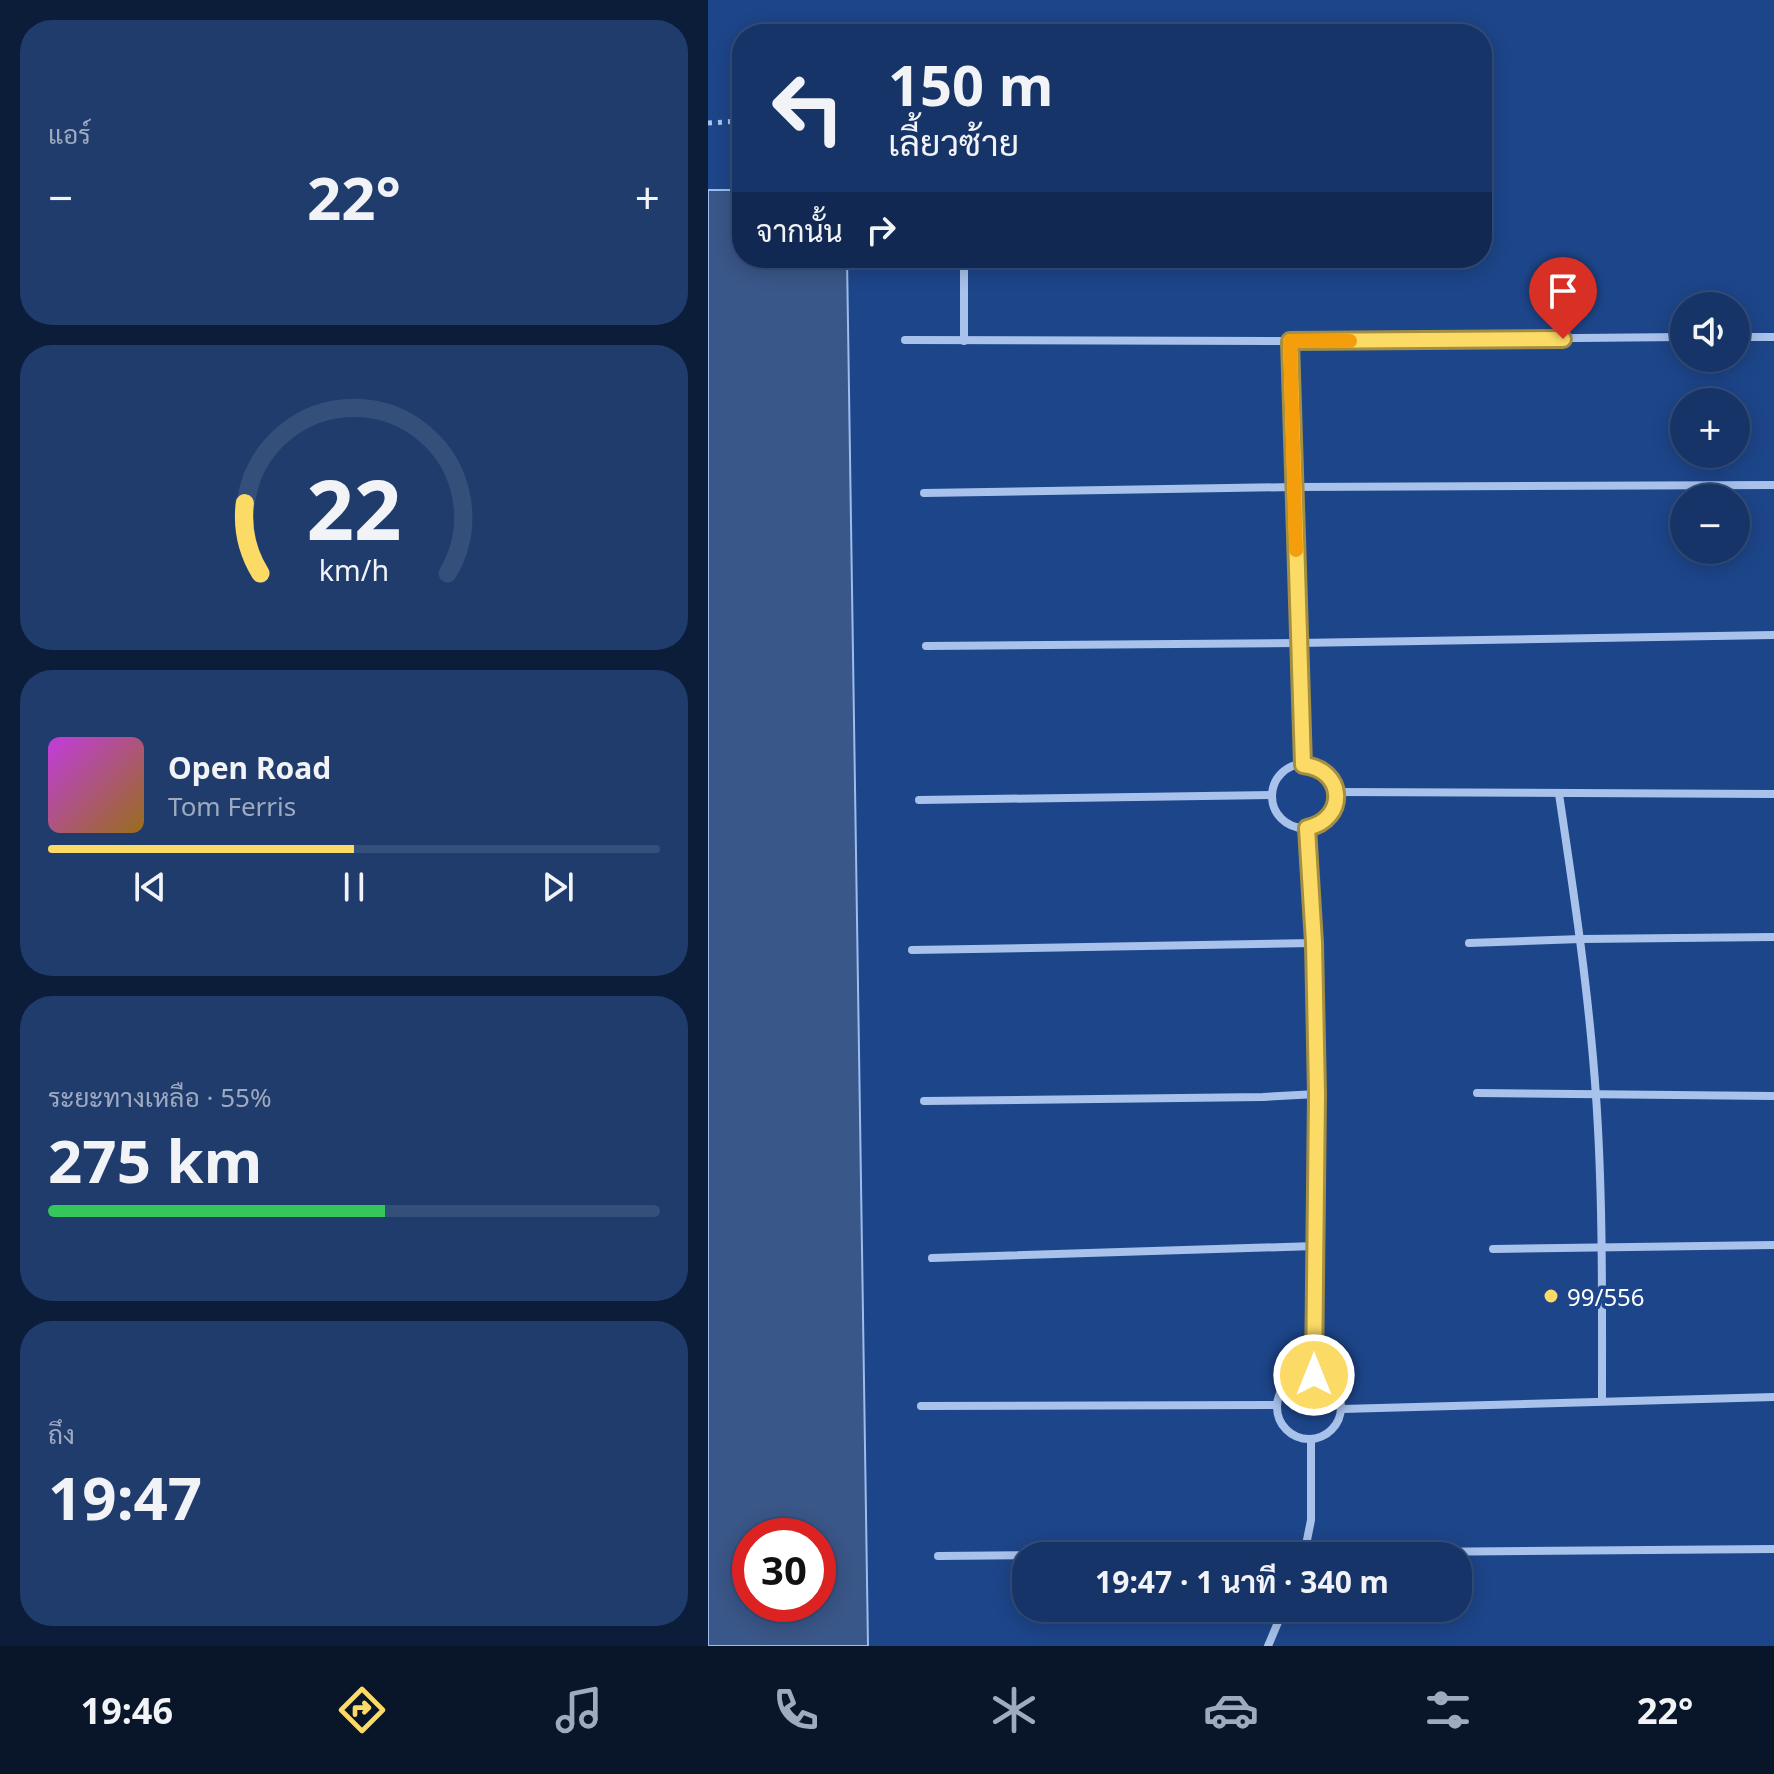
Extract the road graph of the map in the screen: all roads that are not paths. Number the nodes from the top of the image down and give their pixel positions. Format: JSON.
{"nodes":[{"id":1,"x":964,"y":268,"type":"edge"},
{"id":2,"x":1670,"y":337,"type":"edge"},
{"id":3,"x":1750,"y":337,"type":"edge"},
{"id":4,"x":1774,"y":337,"type":"edge"},
{"id":5,"x":905,"y":340,"type":"dead end"},
{"id":6,"x":964,"y":341,"type":"junction"},
{"id":7,"x":1290,"y":341,"type":"junction"},
{"id":8,"x":1774,"y":485,"type":"edge"},
{"id":9,"x":1294,"y":487,"type":"junction"},
{"id":10,"x":924,"y":493,"type":"dead end"},
{"id":11,"x":1774,"y":635,"type":"edge"},
{"id":12,"x":1298,"y":643,"type":"junction"},
{"id":13,"x":926,"y":646,"type":"dead end"},
{"id":14,"x":1303,"y":765,"type":"junction"},
{"id":15,"x":1337,"y":792,"type":"junction"},
{"id":16,"x":1559,"y":794,"type":"junction"},
{"id":17,"x":1774,"y":794,"type":"edge"},
{"id":18,"x":1272,"y":795,"type":"junction"},
{"id":19,"x":919,"y":800,"type":"dead end"},
{"id":20,"x":1307,"y":828,"type":"junction"},
{"id":21,"x":1774,"y":937,"type":"edge"},
{"id":22,"x":1581,"y":939,"type":"junction"},
{"id":23,"x":1314,"y":943,"type":"junction"},
{"id":24,"x":1469,"y":943,"type":"dead end"},
{"id":25,"x":912,"y":950,"type":"dead end"},
{"id":26,"x":1477,"y":1093,"type":"dead end"},
{"id":27,"x":1317,"y":1094,"type":"junction"},
{"id":28,"x":1596,"y":1096,"type":"junction"},
{"id":29,"x":1774,"y":1096,"type":"edge"},
{"id":30,"x":924,"y":1101,"type":"dead end"},
{"id":31,"x":1774,"y":1245,"type":"edge"},
{"id":32,"x":1315,"y":1246,"type":"junction"},
{"id":33,"x":1603,"y":1248,"type":"junction"},
{"id":34,"x":1493,"y":1249,"type":"dead end"},
{"id":35,"x":932,"y":1258,"type":"dead end"},
{"id":36,"x":1314,"y":1375,"type":"junction"},
{"id":37,"x":1774,"y":1397,"type":"edge"},
{"id":38,"x":1602,"y":1400,"type":"junction"},
{"id":39,"x":1277,"y":1405,"type":"junction"},
{"id":40,"x":921,"y":1406,"type":"dead end"},
{"id":41,"x":1342,"y":1409,"type":"junction"},
{"id":42,"x":1311,"y":1439,"type":"junction"},
{"id":43,"x":1307,"y":1542,"type":"edge"},
{"id":44,"x":1774,"y":1549,"type":"edge"},
{"id":45,"x":1472,"y":1553,"type":"edge"},
{"id":46,"x":938,"y":1556,"type":"dead end"},
{"id":47,"x":1012,"y":1556,"type":"edge"},
{"id":48,"x":1278,"y":1622,"type":"edge"},
{"id":49,"x":1268,"y":1646,"type":"edge"}],
"edges":[{"from":1,"to":6,"type":"street"},
{"from":2,"to":7,"type":"street"},
{"from":3,"to":4,"type":"street"},
{"from":5,"to":6,"type":"street"},
{"from":6,"to":7,"type":"street"},
{"from":7,"to":9,"type":"street"},
{"from":8,"to":9,"type":"street"},
{"from":9,"to":10,"type":"street"},
{"from":9,"to":12,"type":"street"},
{"from":11,"to":12,"type":"street"},
{"from":12,"to":13,"type":"street"},
{"from":12,"to":14,"type":"street"},
{"from":14,"to":15,"type":"street"},
{"from":14,"to":18,"type":"street"},
{"from":15,"to":16,"type":"street"},
{"from":15,"to":20,"type":"street"},
{"from":16,"to":17,"type":"street"},
{"from":16,"to":22,"type":"street"},
{"from":18,"to":19,"type":"street"},
{"from":18,"to":20,"type":"street"},
{"from":20,"to":23,"type":"street"},
{"from":21,"to":22,"type":"street"},
{"from":22,"to":24,"type":"street"},
{"from":22,"to":28,"type":"street"},
{"from":23,"to":25,"type":"street"},
{"from":23,"to":27,"type":"street"},
{"from":26,"to":28,"type":"street"},
{"from":27,"to":30,"type":"street"},
{"from":27,"to":32,"type":"street"},
{"from":28,"to":29,"type":"street"},
{"from":28,"to":33,"type":"street"},
{"from":31,"to":33,"type":"street"},
{"from":32,"to":35,"type":"street"},
{"from":32,"to":36,"type":"street"},
{"from":33,"to":34,"type":"street"},
{"from":33,"to":38,"type":"street"},
{"from":36,"to":39,"type":"street"},
{"from":36,"to":41,"type":"street"},
{"from":37,"to":38,"type":"street"},
{"from":38,"to":41,"type":"street"},
{"from":39,"to":40,"type":"street"},
{"from":39,"to":42,"type":"street"},
{"from":41,"to":42,"type":"street"},
{"from":42,"to":43,"type":"street"},
{"from":44,"to":45,"type":"street"},
{"from":46,"to":47,"type":"street"},
{"from":48,"to":49,"type":"street"}]}
